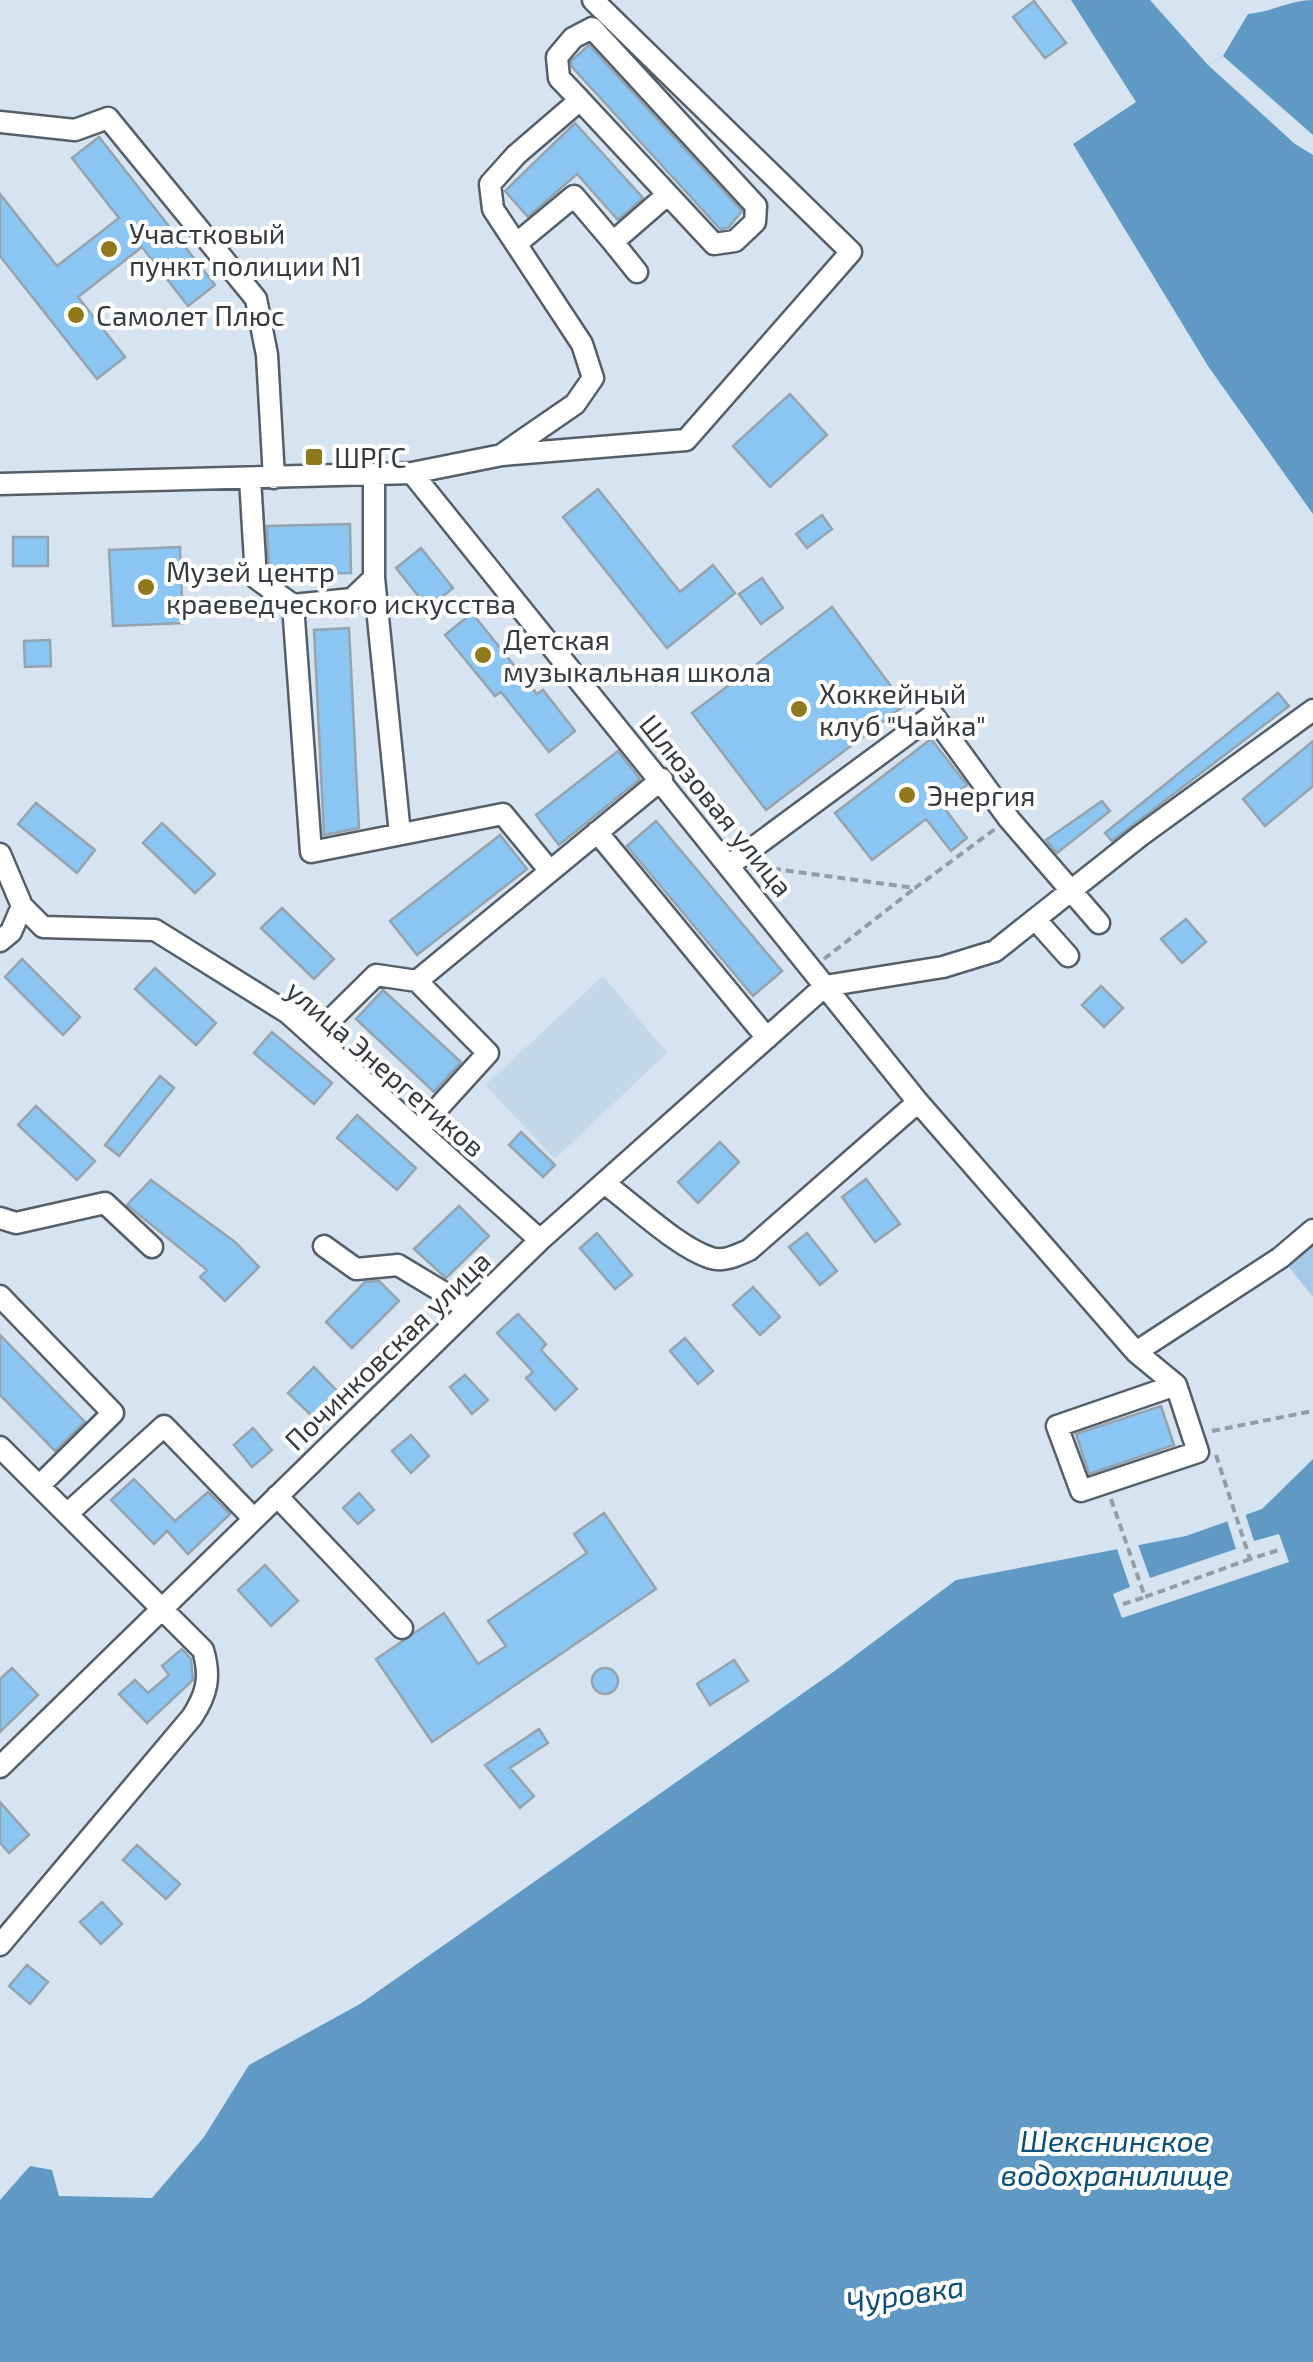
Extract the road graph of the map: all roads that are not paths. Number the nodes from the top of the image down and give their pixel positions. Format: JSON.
{"nodes":[{"id":1,"x":593,"y":0,"type":"edge"},
{"id":2,"x":580,"y":100,"type":"junction"},
{"id":3,"x":0,"y":122,"type":"edge"},
{"id":4,"x":667,"y":195,"type":"junction"},
{"id":5,"x":613,"y":242,"type":"junction"},
{"id":6,"x":516,"y":244,"type":"junction"},
{"id":7,"x":637,"y":272,"type":"dead end"},
{"id":8,"x":502,"y":454,"type":"junction"},
{"id":9,"x":412,"y":472,"type":"junction"},
{"id":10,"x":374,"y":474,"type":"junction"},
{"id":11,"x":250,"y":478,"type":"junction"},
{"id":12,"x":274,"y":478,"type":"junction"},
{"id":13,"x":0,"y":484,"type":"edge"},
{"id":14,"x":374,"y":578,"type":"junction"},
{"id":15,"x":294,"y":605,"type":"junction"},
{"id":16,"x":1313,"y":710,"type":"edge"},
{"id":17,"x":662,"y":779,"type":"junction"},
{"id":18,"x":598,"y":832,"type":"junction"},
{"id":19,"x":400,"y":834,"type":"junction"},
{"id":20,"x":0,"y":854,"type":"edge"},
{"id":21,"x":731,"y":864,"type":"junction"},
{"id":22,"x":550,"y":871,"type":"junction"},
{"id":23,"x":1071,"y":894,"type":"junction"},
{"id":24,"x":22,"y":906,"type":"junction"},
{"id":25,"x":1035,"y":919,"type":"junction"},
{"id":26,"x":1099,"y":923,"type":"dead end"},
{"id":27,"x":0,"y":941,"type":"edge"},
{"id":28,"x":1068,"y":956,"type":"dead end"},
{"id":29,"x":416,"y":981,"type":"junction"},
{"id":30,"x":825,"y":986,"type":"junction"},
{"id":31,"x":314,"y":1036,"type":"junction"},
{"id":32,"x":767,"y":1038,"type":"junction"},
{"id":33,"x":918,"y":1102,"type":"junction"},
{"id":34,"x":418,"y":1130,"type":"junction"},
{"id":35,"x":604,"y":1183,"type":"junction"},
{"id":36,"x":0,"y":1218,"type":"edge"},
{"id":37,"x":1313,"y":1230,"type":"edge"},
{"id":38,"x":540,"y":1240,"type":"junction"},
{"id":39,"x":324,"y":1246,"type":"dead end"},
{"id":40,"x":152,"y":1247,"type":"dead end"},
{"id":41,"x":1303,"y":1247,"type":"edge"},
{"id":42,"x":0,"y":1296,"type":"edge"},
{"id":43,"x":466,"y":1312,"type":"junction"},
{"id":44,"x":1136,"y":1352,"type":"junction"},
{"id":45,"x":1176,"y":1385,"type":"junction"},
{"id":46,"x":0,"y":1447,"type":"edge"},
{"id":47,"x":39,"y":1486,"type":"junction"},
{"id":48,"x":277,"y":1496,"type":"junction"},
{"id":49,"x":67,"y":1514,"type":"junction"},
{"id":50,"x":253,"y":1518,"type":"junction"},
{"id":51,"x":163,"y":1610,"type":"junction"},
{"id":52,"x":402,"y":1628,"type":"dead end"},
{"id":53,"x":0,"y":1767,"type":"edge"},
{"id":54,"x":0,"y":1945,"type":"edge"}],
"edges":[{"from":1,"to":8,"type":"street"},
{"from":2,"to":4,"type":"street"},
{"from":2,"to":4,"type":"street"},
{"from":2,"to":6,"type":"street"},
{"from":3,"to":12,"type":"street"},
{"from":4,"to":5,"type":"street"},
{"from":5,"to":6,"type":"street"},
{"from":5,"to":7,"type":"street"},
{"from":6,"to":8,"type":"street"},
{"from":8,"to":9,"type":"street"},
{"from":9,"to":10,"type":"street"},
{"from":9,"to":17,"type":"street","name":"Шлюзовая улица"},
{"from":10,"to":12,"type":"street"},
{"from":10,"to":14,"type":"street"},
{"from":11,"to":12,"type":"street"},
{"from":11,"to":13,"type":"street"},
{"from":11,"to":15,"type":"street"},
{"from":14,"to":15,"type":"street"},
{"from":14,"to":19,"type":"street"},
{"from":15,"to":19,"type":"street"},
{"from":16,"to":23,"type":"street"},
{"from":17,"to":18,"type":"street"},
{"from":17,"to":21,"type":"street","name":"Шлюзовая улица"},
{"from":18,"to":22,"type":"street"},
{"from":18,"to":32,"type":"street"},
{"from":19,"to":22,"type":"street"},
{"from":20,"to":24,"type":"street"},
{"from":21,"to":23,"type":"street"},
{"from":21,"to":30,"type":"street","name":"Шлюзовая улица"},
{"from":22,"to":29,"type":"street"},
{"from":23,"to":25,"type":"street"},
{"from":23,"to":26,"type":"street"},
{"from":24,"to":27,"type":"street"},
{"from":24,"to":31,"type":"street","name":"улица Энергетиков"},
{"from":25,"to":28,"type":"street"},
{"from":25,"to":30,"type":"street"},
{"from":29,"to":31,"type":"street"},
{"from":29,"to":34,"type":"street"},
{"from":30,"to":32,"type":"street","name":"Починковская улица"},
{"from":30,"to":33,"type":"street","name":"Шлюзовая улица"},
{"from":31,"to":34,"type":"street","name":"улица Энергетиков"},
{"from":32,"to":35,"type":"street","name":"Починковская улица"},
{"from":33,"to":35,"type":"street"},
{"from":33,"to":44,"type":"street","name":"Шлюзовая улица"},
{"from":34,"to":38,"type":"street","name":"улица Энергетиков"},
{"from":35,"to":38,"type":"street","name":"Починковская улица"},
{"from":36,"to":40,"type":"street"},
{"from":37,"to":41,"type":"street"},
{"from":38,"to":43,"type":"street","name":"Починковская улица"},
{"from":39,"to":43,"type":"street"},
{"from":41,"to":44,"type":"street"},
{"from":42,"to":47,"type":"street"},
{"from":43,"to":48,"type":"street","name":"Починковская улица"},
{"from":44,"to":45,"type":"street","name":"Шлюзовая улица"},
{"from":45,"to":45,"type":"street"},
{"from":46,"to":47,"type":"street"},
{"from":47,"to":49,"type":"street"},
{"from":48,"to":50,"type":"street","name":"Починковская улица"},
{"from":48,"to":52,"type":"street"},
{"from":49,"to":50,"type":"street"},
{"from":49,"to":51,"type":"street"},
{"from":50,"to":51,"type":"street","name":"Починковская улица"},
{"from":51,"to":53,"type":"street","name":"Починковская улица"},
{"from":51,"to":54,"type":"street"}]}
